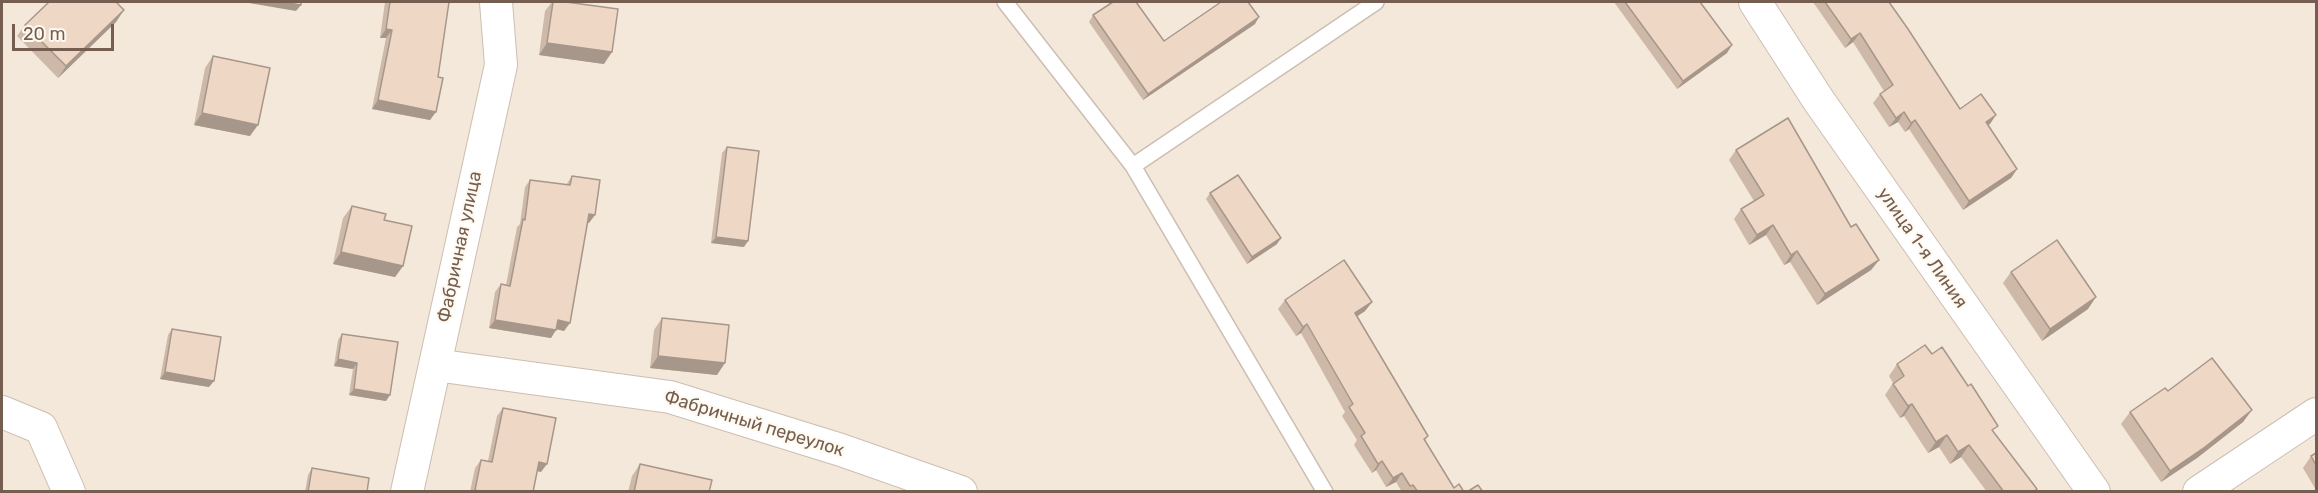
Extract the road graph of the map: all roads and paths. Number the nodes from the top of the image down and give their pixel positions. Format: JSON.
{"nodes":[{"id":1,"x":496,"y":2,"type":"edge"},
{"id":2,"x":1005,"y":2,"type":"edge"},
{"id":3,"x":1376,"y":2,"type":"edge"},
{"id":4,"x":1755,"y":2,"type":"edge"},
{"id":5,"x":1133,"y":166,"type":"junction"},
{"id":6,"x":435,"y":365,"type":"junction"},
{"id":7,"x":2,"y":412,"type":"edge"},
{"id":8,"x":2316,"y":414,"type":"edge"},
{"id":9,"x":69,"y":492,"type":"edge"},
{"id":10,"x":406,"y":492,"type":"edge"},
{"id":11,"x":961,"y":492,"type":"edge"},
{"id":12,"x":1325,"y":492,"type":"edge"},
{"id":13,"x":2094,"y":492,"type":"edge"},
{"id":14,"x":2199,"y":492,"type":"edge"}],
"edges":[{"from":1,"to":6,"type":"street","name":"Фабричная улица"},
{"from":2,"to":5,"type":"lane"},
{"from":3,"to":5,"type":"lane"},
{"from":4,"to":13,"type":"street","name":"улица 1-я Линия"},
{"from":5,"to":12,"type":"lane"},
{"from":6,"to":10,"type":"street","name":"Фабричная улица"},
{"from":6,"to":11,"type":"street","name":"Фабричный переулок"},
{"from":7,"to":9,"type":"street"},
{"from":8,"to":14,"type":"street"}]}
